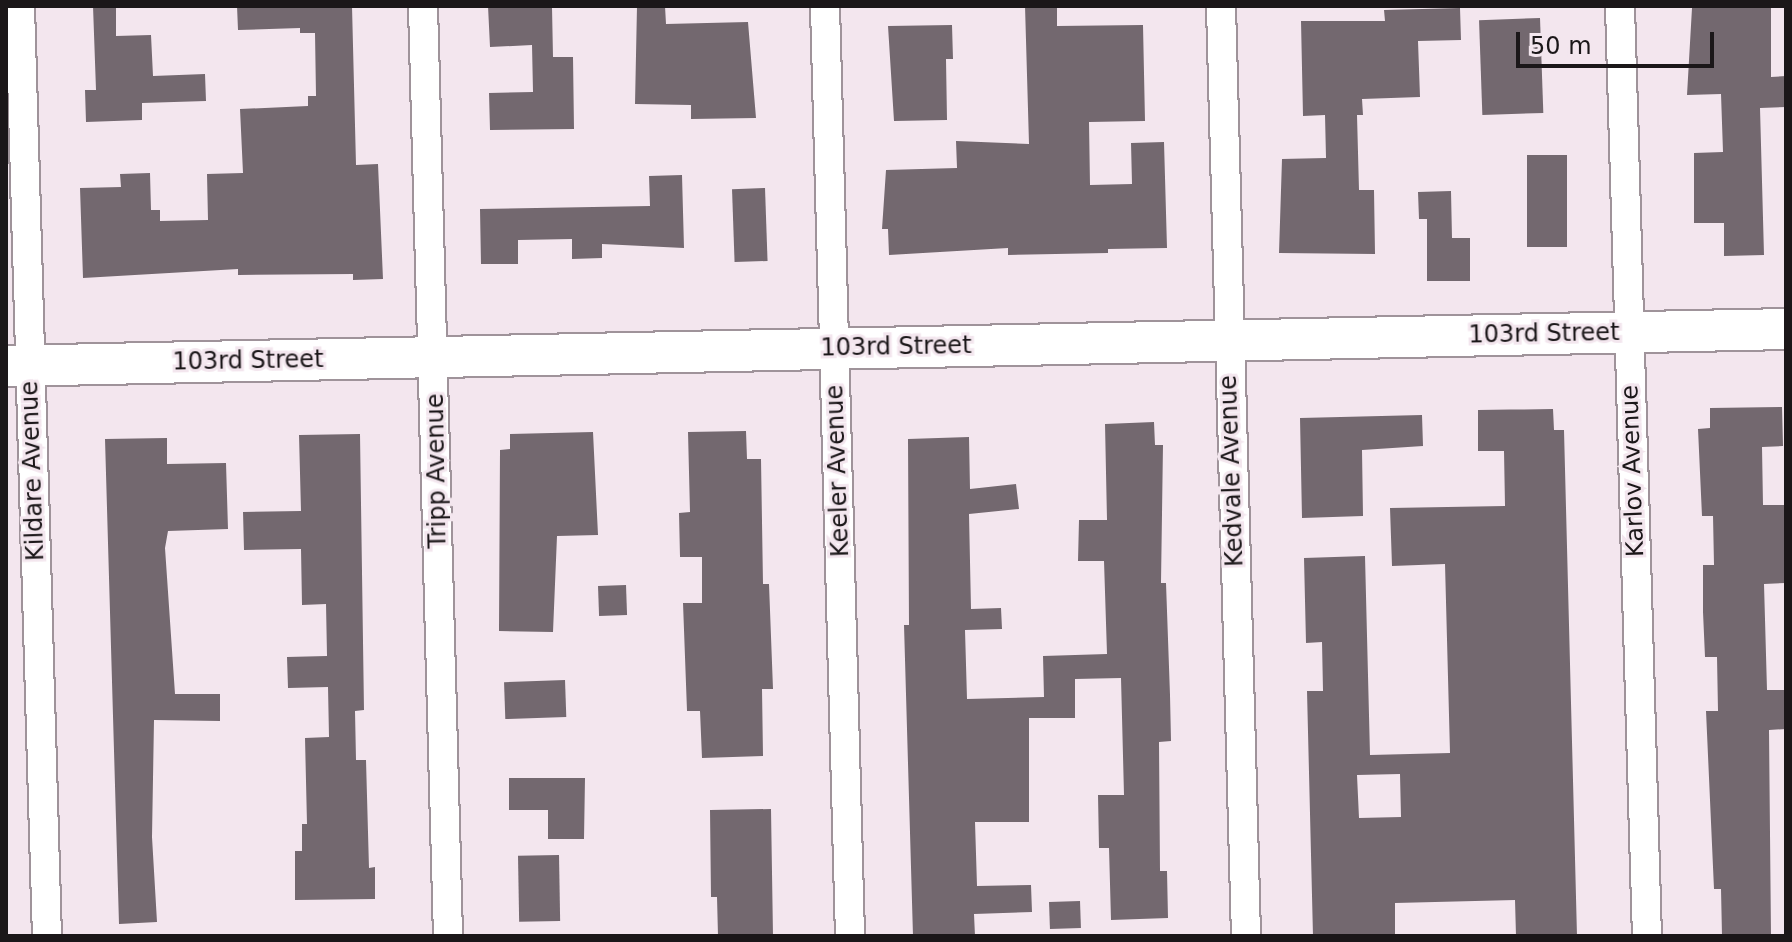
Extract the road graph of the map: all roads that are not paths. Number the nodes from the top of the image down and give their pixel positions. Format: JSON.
{"nodes":[{"id":1,"x":20,"y":6,"type":"edge"},
{"id":2,"x":423,"y":6,"type":"edge"},
{"id":3,"x":825,"y":6,"type":"edge"},
{"id":4,"x":1221,"y":6,"type":"edge"},
{"id":5,"x":1620,"y":6,"type":"edge"},
{"id":6,"x":1786,"y":329,"type":"edge"},
{"id":7,"x":1629,"y":332,"type":"junction"},
{"id":8,"x":1228,"y":340,"type":"junction"},
{"id":9,"x":834,"y":349,"type":"junction"},
{"id":10,"x":434,"y":357,"type":"junction"},
{"id":11,"x":18,"y":366,"type":"edge"},
{"id":12,"x":47,"y":936,"type":"edge"},
{"id":13,"x":448,"y":936,"type":"edge"},
{"id":14,"x":850,"y":936,"type":"edge"},
{"id":15,"x":1246,"y":936,"type":"edge"},
{"id":16,"x":1647,"y":936,"type":"edge"}],
"edges":[{"from":1,"to":11,"type":"street","name":"Kildare Avenue"},
{"from":2,"to":10,"type":"street","name":"Tripp Avenue"},
{"from":3,"to":9,"type":"street","name":"Keeler Avenue"},
{"from":4,"to":8,"type":"street","name":"Kedvale Avenue"},
{"from":5,"to":7,"type":"street","name":"Karlov Avenue"},
{"from":6,"to":7,"type":"main road","name":"103rd Street"},
{"from":7,"to":8,"type":"main road","name":"103rd Street"},
{"from":7,"to":16,"type":"street","name":"Karlov Avenue"},
{"from":8,"to":9,"type":"main road","name":"103rd Street"},
{"from":8,"to":15,"type":"street","name":"Kedvale Avenue"},
{"from":9,"to":10,"type":"main road","name":"103rd Street"},
{"from":9,"to":14,"type":"street","name":"Keeler Avenue"},
{"from":10,"to":11,"type":"main road","name":"103rd Street"},
{"from":10,"to":13,"type":"street","name":"Tripp Avenue"},
{"from":11,"to":12,"type":"street","name":"Kildare Avenue"}]}
